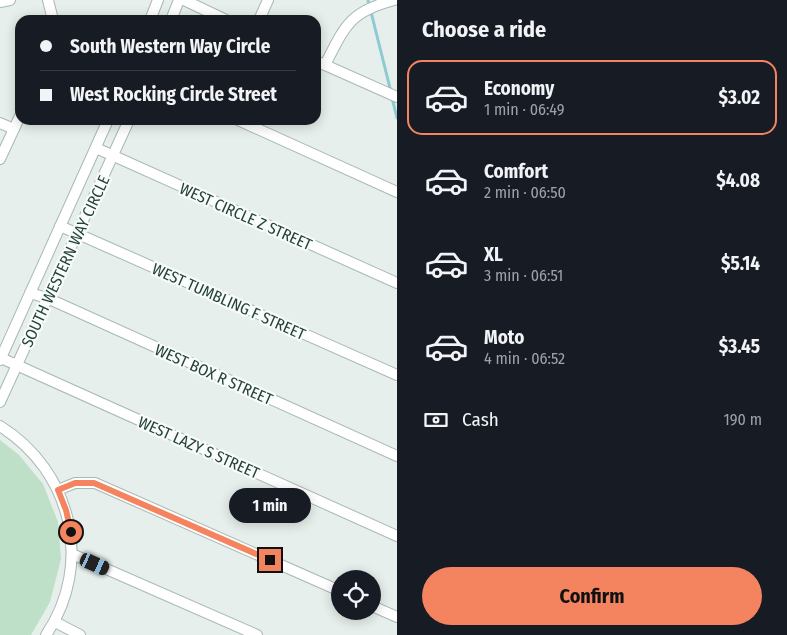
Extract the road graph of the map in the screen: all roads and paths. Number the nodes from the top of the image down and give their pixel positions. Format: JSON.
{"nodes":[{"id":1,"x":10,"y":0,"type":"edge"},
{"id":2,"x":48,"y":0,"type":"edge"},
{"id":3,"x":158,"y":0,"type":"edge"},
{"id":4,"x":179,"y":0,"type":"edge"},
{"id":5,"x":184,"y":0,"type":"edge"},
{"id":6,"x":268,"y":0,"type":"edge"},
{"id":7,"x":394,"y":0,"type":"edge"},
{"id":8,"x":0,"y":2,"type":"edge"},
{"id":9,"x":52,"y":15,"type":"edge"},
{"id":10,"x":152,"y":15,"type":"edge"},
{"id":11,"x":173,"y":15,"type":"edge"},
{"id":12,"x":216,"y":15,"type":"edge"},
{"id":13,"x":261,"y":15,"type":"edge"},
{"id":14,"x":321,"y":63,"type":"edge"},
{"id":15,"x":397,"y":97,"type":"edge"},
{"id":16,"x":0,"y":123,"type":"edge"},
{"id":17,"x":16,"y":125,"type":"edge"},
{"id":18,"x":106,"y":125,"type":"edge"},
{"id":19,"x":127,"y":125,"type":"edge"},
{"id":20,"x":249,"y":125,"type":"edge"},
{"id":21,"x":14,"y":129,"type":"junction"},
{"id":22,"x":96,"y":148,"type":"junction"},
{"id":23,"x":113,"y":156,"type":"junction"},
{"id":24,"x":0,"y":159,"type":"edge"},
{"id":25,"x":397,"y":192,"type":"edge"},
{"id":26,"x":60,"y":226,"type":"junction"},
{"id":27,"x":76,"y":234,"type":"junction"},
{"id":28,"x":397,"y":283,"type":"edge"},
{"id":29,"x":30,"y":293,"type":"junction"},
{"id":30,"x":47,"y":298,"type":"junction"},
{"id":31,"x":1,"y":359,"type":"edge"},
{"id":32,"x":17,"y":365,"type":"junction"},
{"id":33,"x":397,"y":375,"type":"edge"},
{"id":34,"x":0,"y":402,"type":"edge"},
{"id":35,"x":0,"y":426,"type":"edge"},
{"id":36,"x":397,"y":456,"type":"edge"},
{"id":37,"x":58,"y":490,"type":"junction"},
{"id":38,"x":397,"y":536,"type":"edge"},
{"id":39,"x":72,"y":554,"type":"junction"},
{"id":40,"x":331,"y":588,"type":"edge"},
{"id":41,"x":381,"y":610,"type":"edge"},
{"id":42,"x":397,"y":617,"type":"edge"},
{"id":43,"x":55,"y":622,"type":"junction"},
{"id":44,"x":46,"y":635,"type":"edge"},
{"id":45,"x":80,"y":635,"type":"edge"},
{"id":46,"x":257,"y":635,"type":"edge"}],
"edges":[{"from":1,"to":8,"type":"street"},
{"from":2,"to":9,"type":"street"},
{"from":3,"to":10,"type":"street"},
{"from":4,"to":11,"type":"street"},
{"from":5,"to":12,"type":"street"},
{"from":6,"to":13,"type":"street"},
{"from":7,"to":14,"type":"street"},
{"from":14,"to":15,"type":"street"},
{"from":16,"to":21,"type":"street"},
{"from":17,"to":21,"type":"street"},
{"from":18,"to":22,"type":"street","name":"SOUTH WESTERN WAY CIRCLE"},
{"from":19,"to":23,"type":"street","name":"SOUTH WESTERN WAY CIRCLE"},
{"from":20,"to":25,"type":"street"},
{"from":21,"to":24,"type":"street"},
{"from":22,"to":23,"type":"street","name":"WEST CIRCLE Z STREET"},
{"from":22,"to":26,"type":"street","name":"SOUTH WESTERN WAY CIRCLE"},
{"from":23,"to":27,"type":"street","name":"SOUTH WESTERN WAY CIRCLE"},
{"from":23,"to":28,"type":"street","name":"WEST CIRCLE Z STREET"},
{"from":26,"to":27,"type":"street","name":"WEST TUMBLING F STREET"},
{"from":26,"to":29,"type":"street","name":"SOUTH WESTERN WAY CIRCLE"},
{"from":27,"to":30,"type":"street","name":"SOUTH WESTERN WAY CIRCLE"},
{"from":27,"to":33,"type":"street","name":"WEST TUMBLING F STREET"},
{"from":29,"to":30,"type":"street","name":"WEST BOX R STREET"},
{"from":29,"to":31,"type":"street","name":"SOUTH WESTERN WAY CIRCLE"},
{"from":30,"to":32,"type":"street","name":"SOUTH WESTERN WAY CIRCLE"},
{"from":30,"to":36,"type":"street","name":"WEST BOX R STREET"},
{"from":31,"to":32,"type":"street","name":"WEST LAZY S STREET"},
{"from":32,"to":34,"type":"street","name":"SOUTH WESTERN WAY CIRCLE"},
{"from":32,"to":38,"type":"street","name":"WEST LAZY S STREET"},
{"from":35,"to":37,"type":"street"},
{"from":37,"to":39,"type":"street"},
{"from":37,"to":40,"type":"street"},
{"from":39,"to":43,"type":"street"},
{"from":39,"to":46,"type":"street"},
{"from":41,"to":42,"type":"street"},
{"from":43,"to":44,"type":"street"},
{"from":43,"to":45,"type":"street"}]}
